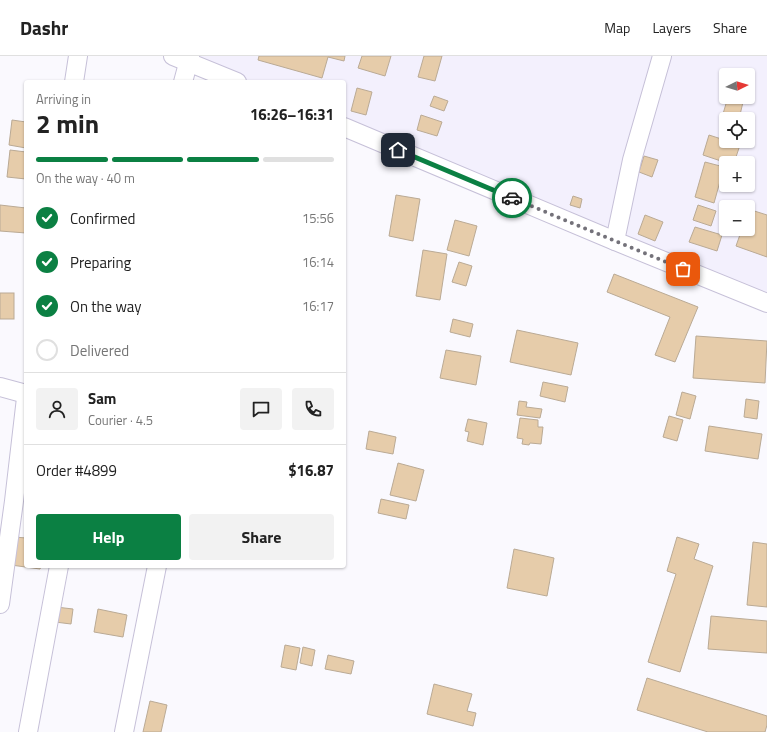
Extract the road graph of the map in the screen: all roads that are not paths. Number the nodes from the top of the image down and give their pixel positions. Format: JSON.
{"nodes":[{"id":1,"x":78,"y":56,"type":"edge"},
{"id":2,"x":662,"y":56,"type":"edge"},
{"id":3,"x":184,"y":58,"type":"edge"},
{"id":4,"x":74,"y":80,"type":"edge"},
{"id":5,"x":183,"y":80,"type":"edge"},
{"id":6,"x":233,"y":80,"type":"edge"},
{"id":7,"x":346,"y":128,"type":"edge"},
{"id":8,"x":615,"y":241,"type":"junction"},
{"id":9,"x":767,"y":303,"type":"edge"},
{"id":10,"x":0,"y":387,"type":"edge"},
{"id":11,"x":24,"y":393,"type":"edge"},
{"id":12,"x":24,"y":433,"type":"edge"},
{"id":13,"x":20,"y":502,"type":"edge"},
{"id":14,"x":59,"y":568,"type":"edge"},
{"id":15,"x":157,"y":568,"type":"edge"},
{"id":16,"x":0,"y":604,"type":"edge"},
{"id":17,"x":28,"y":732,"type":"edge"},
{"id":18,"x":124,"y":732,"type":"edge"}],
"edges":[{"from":1,"to":4,"type":"street"},
{"from":2,"to":8,"type":"street"},
{"from":3,"to":5,"type":"street"},
{"from":3,"to":6,"type":"street"},
{"from":7,"to":8,"type":"street"},
{"from":8,"to":9,"type":"street"},
{"from":10,"to":11,"type":"street"},
{"from":12,"to":13,"type":"street"},
{"from":13,"to":16,"type":"street"},
{"from":14,"to":17,"type":"street"},
{"from":15,"to":18,"type":"street"}]}
